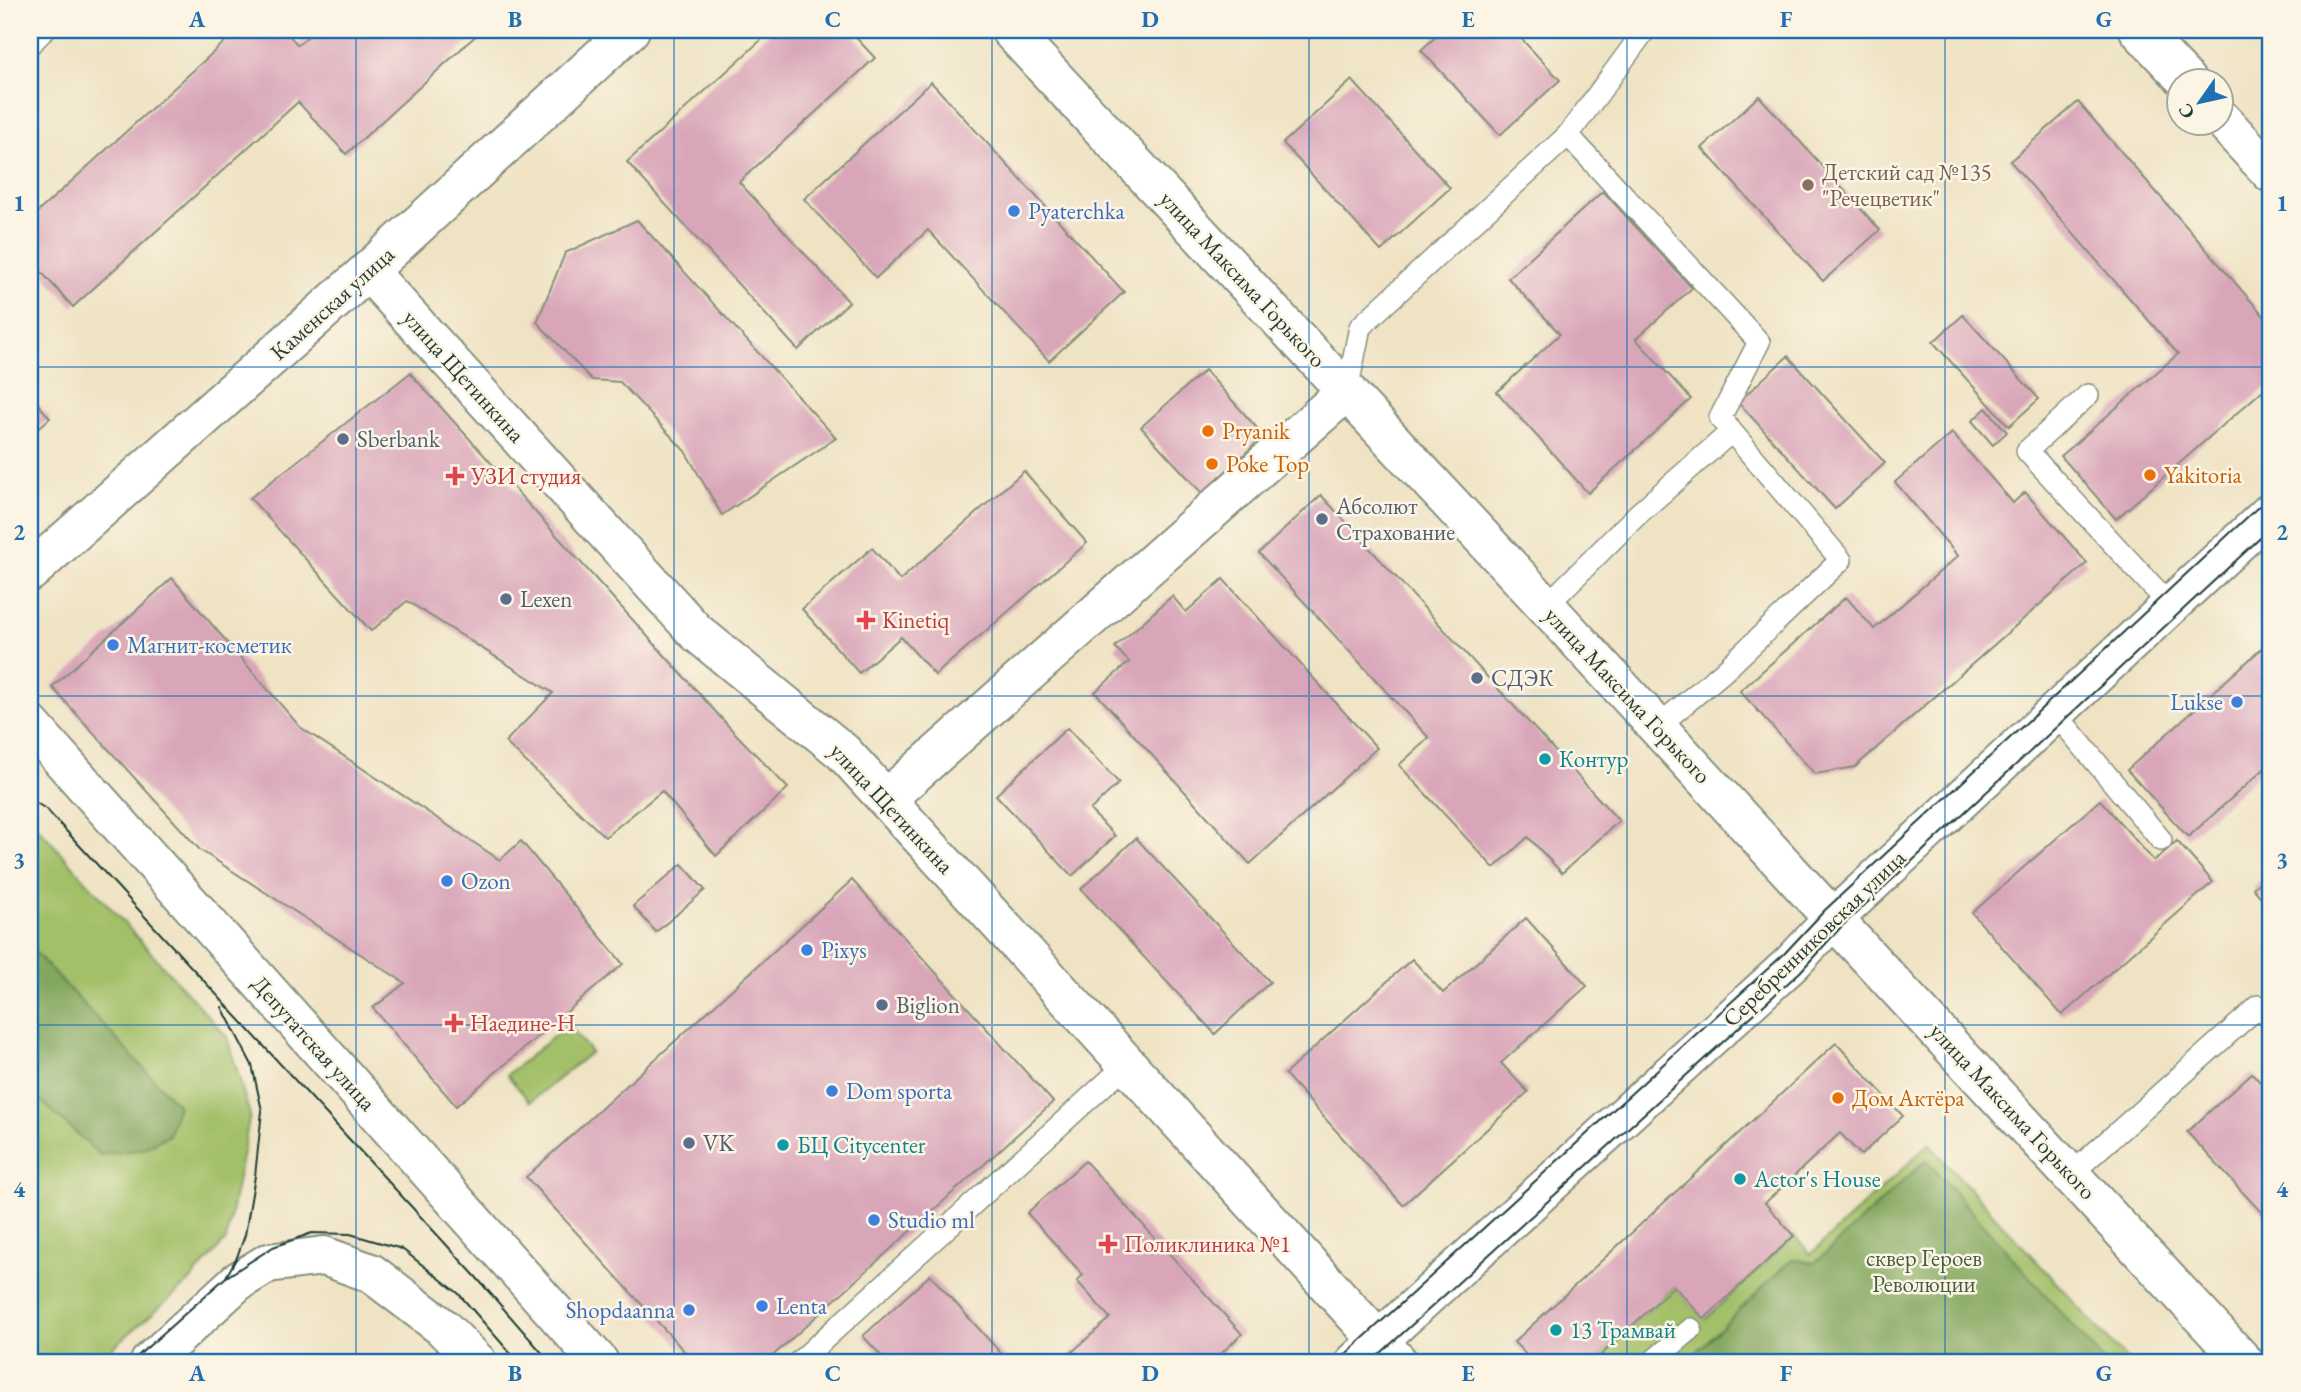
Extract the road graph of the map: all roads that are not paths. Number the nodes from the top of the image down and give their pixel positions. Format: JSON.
{"nodes":[{"id":1,"x":44,"y":30,"type":"edge"},
{"id":2,"x":630,"y":30,"type":"edge"},
{"id":3,"x":1010,"y":30,"type":"edge"},
{"id":4,"x":1646,"y":30,"type":"edge"},
{"id":5,"x":2139,"y":30,"type":"edge"},
{"id":6,"x":30,"y":44,"type":"edge"},
{"id":7,"x":2173,"y":66,"type":"edge"},
{"id":8,"x":2234,"y":132,"type":"edge"},
{"id":9,"x":1568,"y":135,"type":"junction"},
{"id":10,"x":2271,"y":173,"type":"edge"},
{"id":11,"x":368,"y":271,"type":"junction"},
{"id":12,"x":1347,"y":391,"type":"junction"},
{"id":13,"x":2088,"y":395,"type":"dead end"},
{"id":14,"x":1731,"y":432,"type":"junction"},
{"id":15,"x":2271,"y":512,"type":"edge"},
{"id":16,"x":30,"y":572,"type":"edge"},
{"id":17,"x":2171,"y":605,"type":"junction"},
{"id":18,"x":1546,"y":606,"type":"junction"},
{"id":19,"x":2055,"y":713,"type":"junction"},
{"id":20,"x":30,"y":724,"type":"edge"},
{"id":21,"x":1658,"y":726,"type":"junction"},
{"id":22,"x":886,"y":799,"type":"junction"},
{"id":23,"x":2161,"y":839,"type":"dead end"},
{"id":24,"x":1833,"y":919,"type":"junction"},
{"id":25,"x":2271,"y":1018,"type":"edge"},
{"id":26,"x":1127,"y":1064,"type":"junction"},
{"id":27,"x":2071,"y":1174,"type":"junction"},
{"id":28,"x":1691,"y":1329,"type":"dead end"},
{"id":29,"x":1377,"y":1355,"type":"edge"},
{"id":30,"x":150,"y":1362,"type":"edge"},
{"id":31,"x":477,"y":1362,"type":"edge"},
{"id":32,"x":599,"y":1362,"type":"edge"},
{"id":33,"x":799,"y":1362,"type":"edge"},
{"id":34,"x":1652,"y":1362,"type":"edge"},
{"id":35,"x":2244,"y":1362,"type":"edge"}],
"edges":[{"from":1,"to":6,"type":"lane"},
{"from":2,"to":11,"type":"street","name":"Каменская улица"},
{"from":3,"to":12,"type":"street","name":"улица Максима Горького"},
{"from":4,"to":9,"type":"lane"},
{"from":5,"to":7,"type":"street"},
{"from":8,"to":10,"type":"street"},
{"from":9,"to":12,"type":"lane"},
{"from":9,"to":14,"type":"lane"},
{"from":11,"to":16,"type":"street","name":"Каменская улица"},
{"from":11,"to":22,"type":"street","name":"улица Щетинкина"},
{"from":12,"to":18,"type":"street","name":"улица Максима Горького"},
{"from":12,"to":22,"type":"street"},
{"from":13,"to":17,"type":"lane"},
{"from":14,"to":18,"type":"lane"},
{"from":14,"to":21,"type":"lane"},
{"from":15,"to":17,"type":"street","name":"Серебренниковская улица"},
{"from":17,"to":19,"type":"street","name":"Серебренниковская улица"},
{"from":18,"to":21,"type":"street","name":"улица Максима Горького"},
{"from":19,"to":23,"type":"lane"},
{"from":19,"to":24,"type":"street","name":"Серебренниковская улица"},
{"from":20,"to":32,"type":"street","name":"Депутатская улица"},
{"from":21,"to":24,"type":"street","name":"улица Максима Горького"},
{"from":22,"to":26,"type":"street","name":"улица Щетинкина"},
{"from":24,"to":27,"type":"street","name":"улица Максима Горького"},
{"from":24,"to":29,"type":"street","name":"Серебренниковская улица"},
{"from":25,"to":27,"type":"lane"},
{"from":26,"to":29,"type":"street","name":"улица Щетинкина"},
{"from":26,"to":33,"type":"lane"},
{"from":27,"to":35,"type":"street","name":"улица Максима Горького"},
{"from":28,"to":34,"type":"lane"},
{"from":30,"to":31,"type":"street"}]}
